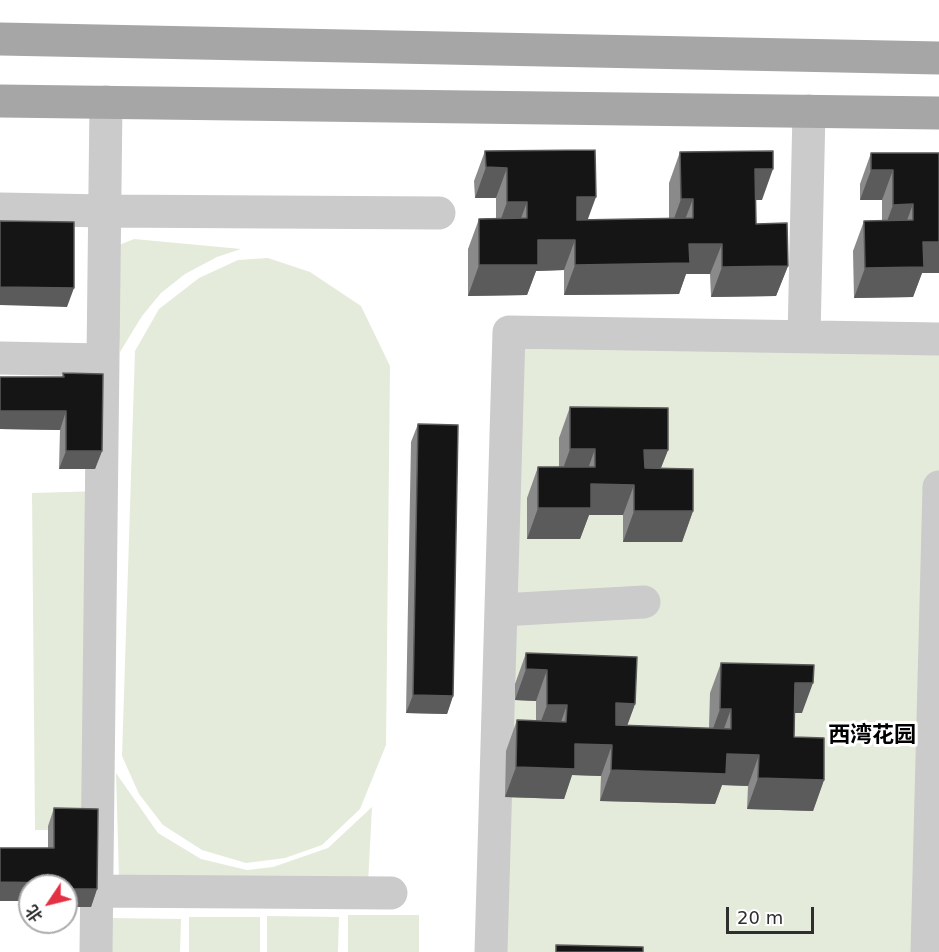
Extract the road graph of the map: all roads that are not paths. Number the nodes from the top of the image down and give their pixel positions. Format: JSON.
{"nodes":[{"id":1,"x":0,"y":39,"type":"edge"},
{"id":2,"x":939,"y":58,"type":"edge"},
{"id":3,"x":0,"y":101,"type":"edge"},
{"id":4,"x":106,"y":102,"type":"junction"},
{"id":5,"x":809,"y":111,"type":"junction"},
{"id":6,"x":939,"y":113,"type":"edge"},
{"id":7,"x":0,"y":209,"type":"edge"},
{"id":8,"x":105,"y":211,"type":"junction"},
{"id":9,"x":439,"y":213,"type":"dead end"},
{"id":10,"x":804,"y":337,"type":"junction"},
{"id":11,"x":939,"y":339,"type":"edge"},
{"id":12,"x":0,"y":358,"type":"edge"},
{"id":13,"x":103,"y":360,"type":"junction"},
{"id":14,"x":939,"y":487,"type":"edge"},
{"id":15,"x":644,"y":602,"type":"dead end"},
{"id":16,"x":501,"y":610,"type":"junction"},
{"id":17,"x":96,"y":891,"type":"junction"},
{"id":18,"x":391,"y":893,"type":"dead end"},
{"id":19,"x":931,"y":938,"type":"edge"},
{"id":20,"x":96,"y":952,"type":"edge"},
{"id":21,"x":491,"y":952,"type":"edge"}],
"edges":[{"from":1,"to":2,"type":"main road"},
{"from":3,"to":4,"type":"main road"},
{"from":4,"to":5,"type":"main road"},
{"from":4,"to":8,"type":"lane"},
{"from":5,"to":6,"type":"main road"},
{"from":5,"to":10,"type":"lane"},
{"from":7,"to":8,"type":"lane"},
{"from":8,"to":9,"type":"lane"},
{"from":8,"to":13,"type":"lane"},
{"from":10,"to":11,"type":"lane"},
{"from":10,"to":16,"type":"lane"},
{"from":12,"to":13,"type":"lane"},
{"from":13,"to":17,"type":"lane"},
{"from":14,"to":19,"type":"lane"},
{"from":15,"to":16,"type":"lane"},
{"from":16,"to":21,"type":"lane"},
{"from":17,"to":18,"type":"lane"},
{"from":17,"to":20,"type":"lane"}]}
